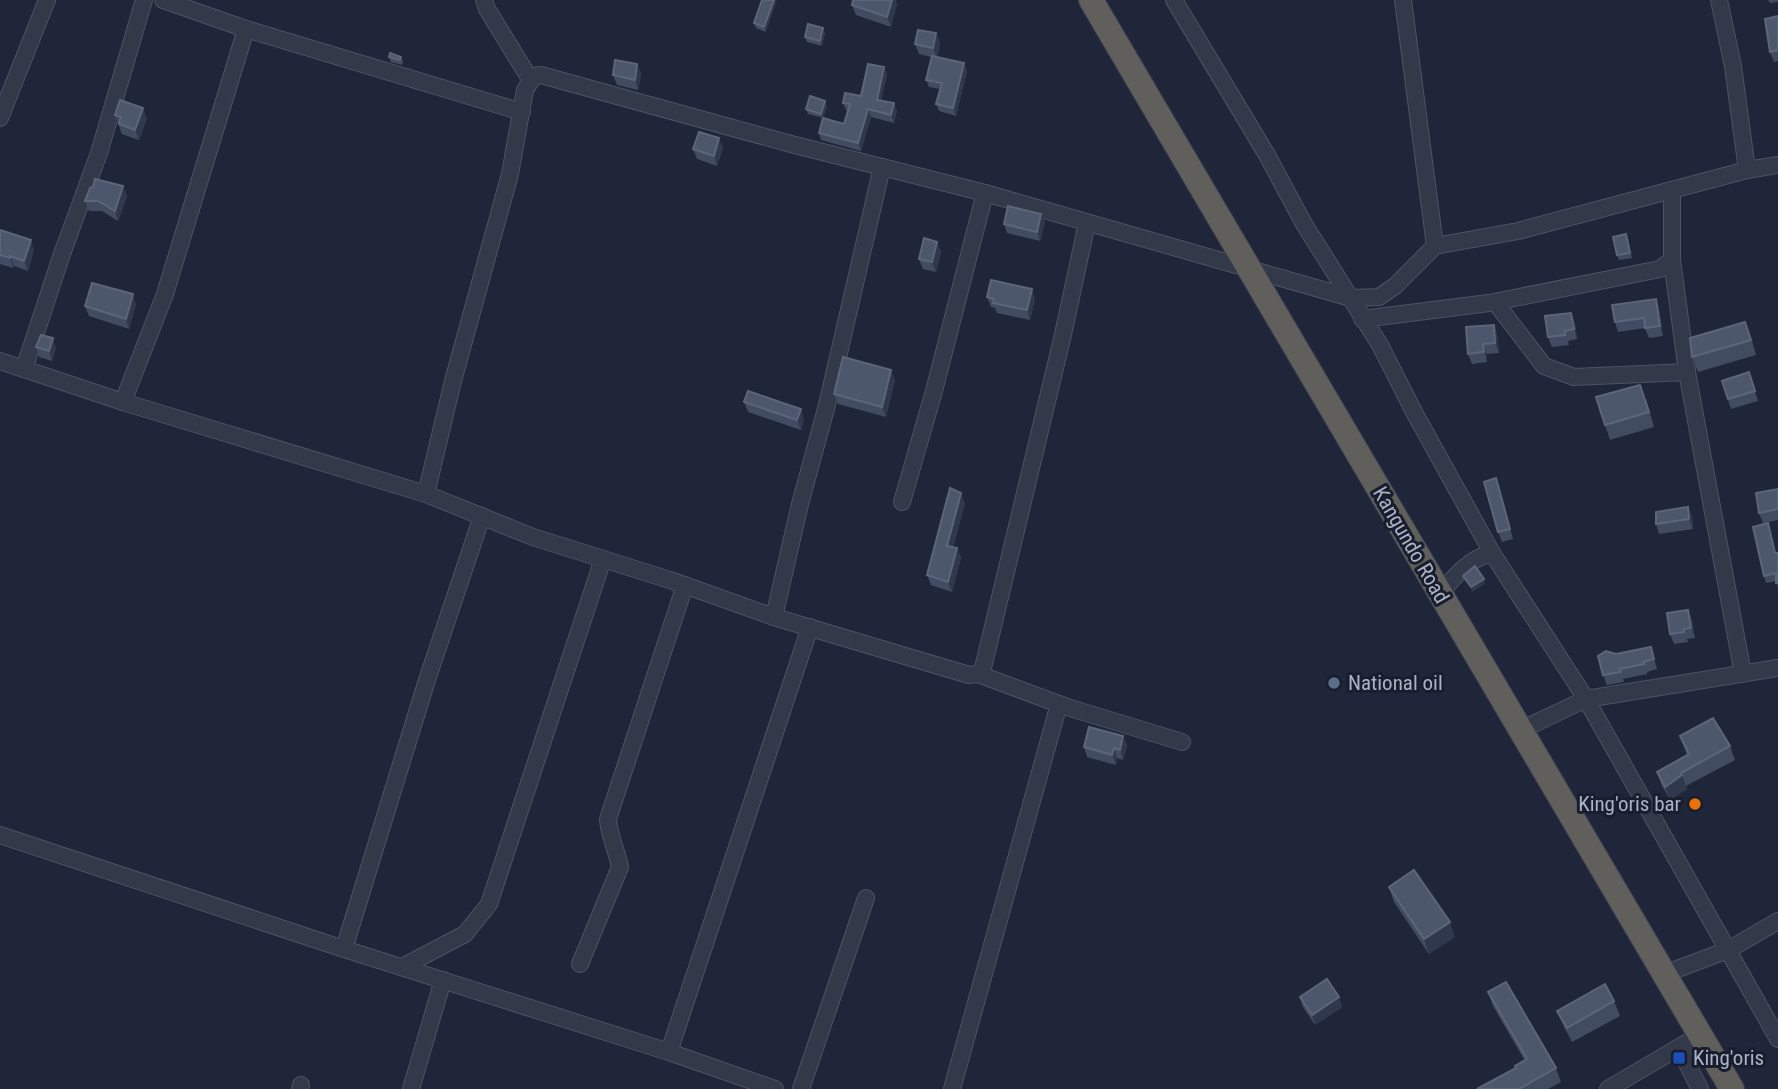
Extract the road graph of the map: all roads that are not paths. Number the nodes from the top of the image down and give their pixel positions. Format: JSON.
{"nodes":[{"id":1,"x":47,"y":0,"type":"edge"},
{"id":2,"x":144,"y":0,"type":"edge"},
{"id":3,"x":163,"y":0,"type":"edge"},
{"id":4,"x":484,"y":0,"type":"edge"},
{"id":5,"x":1091,"y":0,"type":"edge"},
{"id":6,"x":1174,"y":0,"type":"edge"},
{"id":7,"x":1404,"y":0,"type":"edge"},
{"id":8,"x":1719,"y":0,"type":"edge"},
{"id":9,"x":246,"y":29,"type":"junction"},
{"id":10,"x":530,"y":79,"type":"junction"},
{"id":11,"x":522,"y":112,"type":"junction"},
{"id":12,"x":0,"y":118,"type":"edge"},
{"id":13,"x":1778,"y":165,"type":"edge"},
{"id":14,"x":882,"y":167,"type":"junction"},
{"id":15,"x":1747,"y":170,"type":"junction"},
{"id":16,"x":1672,"y":190,"type":"junction"},
{"id":17,"x":985,"y":193,"type":"junction"},
{"id":18,"x":1087,"y":223,"type":"junction"},
{"id":19,"x":1435,"y":246,"type":"junction"},
{"id":20,"x":1672,"y":260,"type":"junction"},
{"id":21,"x":1250,"y":269,"type":"junction"},
{"id":22,"x":1351,"y":298,"type":"junction"},
{"id":23,"x":1495,"y":302,"type":"junction"},
{"id":24,"x":1362,"y":319,"type":"junction"},
{"id":25,"x":0,"y":361,"type":"edge"},
{"id":26,"x":24,"y":369,"type":"junction"},
{"id":27,"x":1687,"y":372,"type":"junction"},
{"id":28,"x":123,"y":402,"type":"junction"},
{"id":29,"x":426,"y":494,"type":"junction"},
{"id":30,"x":902,"y":502,"type":"dead end"},
{"id":31,"x":482,"y":516,"type":"junction"},
{"id":32,"x":1492,"y":553,"type":"junction"},
{"id":33,"x":603,"y":559,"type":"junction"},
{"id":34,"x":685,"y":585,"type":"junction"},
{"id":35,"x":1440,"y":595,"type":"junction"},
{"id":36,"x":774,"y":617,"type":"junction"},
{"id":37,"x":810,"y":627,"type":"junction"},
{"id":38,"x":1778,"y":668,"type":"edge"},
{"id":39,"x":978,"y":674,"type":"junction"},
{"id":40,"x":1743,"y":674,"type":"junction"},
{"id":41,"x":1586,"y":699,"type":"junction"},
{"id":42,"x":1059,"y":704,"type":"junction"},
{"id":43,"x":1521,"y":730,"type":"junction"},
{"id":44,"x":1182,"y":742,"type":"dead end"},
{"id":45,"x":0,"y":835,"type":"edge"},
{"id":46,"x":866,"y":898,"type":"dead end"},
{"id":47,"x":1778,"y":920,"type":"edge"},
{"id":48,"x":344,"y":949,"type":"junction"},
{"id":49,"x":1728,"y":950,"type":"junction"},
{"id":50,"x":579,"y":964,"type":"dead end"},
{"id":51,"x":402,"y":967,"type":"junction"},
{"id":52,"x":1664,"y":974,"type":"junction"},
{"id":53,"x":443,"y":979,"type":"junction"},
{"id":54,"x":1700,"y":1035,"type":"junction"},
{"id":55,"x":1778,"y":1039,"type":"edge"},
{"id":56,"x":1679,"y":1048,"type":"junction"},
{"id":57,"x":669,"y":1052,"type":"junction"},
{"id":58,"x":411,"y":1089,"type":"edge"},
{"id":59,"x":775,"y":1089,"type":"edge"},
{"id":60,"x":801,"y":1089,"type":"edge"},
{"id":61,"x":952,"y":1089,"type":"edge"},
{"id":62,"x":1608,"y":1089,"type":"edge"},
{"id":63,"x":1700,"y":1089,"type":"edge"},
{"id":64,"x":1732,"y":1089,"type":"edge"}],
"edges":[{"from":1,"to":12,"type":"street"},
{"from":2,"to":26,"type":"street"},
{"from":3,"to":9,"type":"street"},
{"from":4,"to":10,"type":"street"},
{"from":5,"to":21,"type":"highway","name":"Kangundo Road"},
{"from":6,"to":22,"type":"street"},
{"from":7,"to":19,"type":"street"},
{"from":8,"to":15,"type":"street"},
{"from":9,"to":11,"type":"street"},
{"from":9,"to":28,"type":"street"},
{"from":10,"to":11,"type":"street"},
{"from":10,"to":14,"type":"street"},
{"from":11,"to":29,"type":"street"},
{"from":13,"to":15,"type":"street"},
{"from":14,"to":17,"type":"street"},
{"from":14,"to":36,"type":"street"},
{"from":15,"to":16,"type":"street"},
{"from":16,"to":19,"type":"street"},
{"from":16,"to":20,"type":"street"},
{"from":17,"to":18,"type":"street"},
{"from":17,"to":30,"type":"street"},
{"from":18,"to":21,"type":"street"},
{"from":18,"to":39,"type":"street"},
{"from":19,"to":22,"type":"street"},
{"from":20,"to":23,"type":"street"},
{"from":20,"to":27,"type":"street"},
{"from":21,"to":22,"type":"street"},
{"from":21,"to":35,"type":"highway","name":"Kangundo Road"},
{"from":22,"to":24,"type":"street"},
{"from":23,"to":24,"type":"street"},
{"from":23,"to":27,"type":"street"},
{"from":24,"to":32,"type":"street"},
{"from":25,"to":26,"type":"street"},
{"from":26,"to":28,"type":"street"},
{"from":27,"to":40,"type":"street"},
{"from":28,"to":29,"type":"street"},
{"from":29,"to":31,"type":"street"},
{"from":31,"to":33,"type":"street"},
{"from":31,"to":48,"type":"street"},
{"from":32,"to":35,"type":"street"},
{"from":32,"to":41,"type":"street"},
{"from":33,"to":34,"type":"street"},
{"from":33,"to":51,"type":"street"},
{"from":34,"to":36,"type":"street"},
{"from":34,"to":50,"type":"street"},
{"from":35,"to":43,"type":"highway","name":"Kangundo Road"},
{"from":36,"to":37,"type":"street"},
{"from":37,"to":39,"type":"street"},
{"from":37,"to":57,"type":"street"},
{"from":38,"to":40,"type":"street"},
{"from":39,"to":42,"type":"street"},
{"from":40,"to":41,"type":"street"},
{"from":41,"to":43,"type":"street"},
{"from":41,"to":49,"type":"street"},
{"from":42,"to":44,"type":"street"},
{"from":42,"to":61,"type":"street"},
{"from":43,"to":52,"type":"highway","name":"Kangundo Road"},
{"from":45,"to":48,"type":"street"},
{"from":46,"to":60,"type":"street"},
{"from":47,"to":49,"type":"street"},
{"from":48,"to":51,"type":"street"},
{"from":49,"to":52,"type":"street"},
{"from":49,"to":55,"type":"street"},
{"from":51,"to":53,"type":"street"},
{"from":52,"to":54,"type":"highway","name":"Kangundo Road"},
{"from":53,"to":57,"type":"street"},
{"from":53,"to":58,"type":"street"},
{"from":54,"to":56,"type":"street"},
{"from":54,"to":64,"type":"highway","name":"Kangundo Road"},
{"from":56,"to":62,"type":"street"},
{"from":56,"to":63,"type":"street"},
{"from":57,"to":59,"type":"street"}]}
